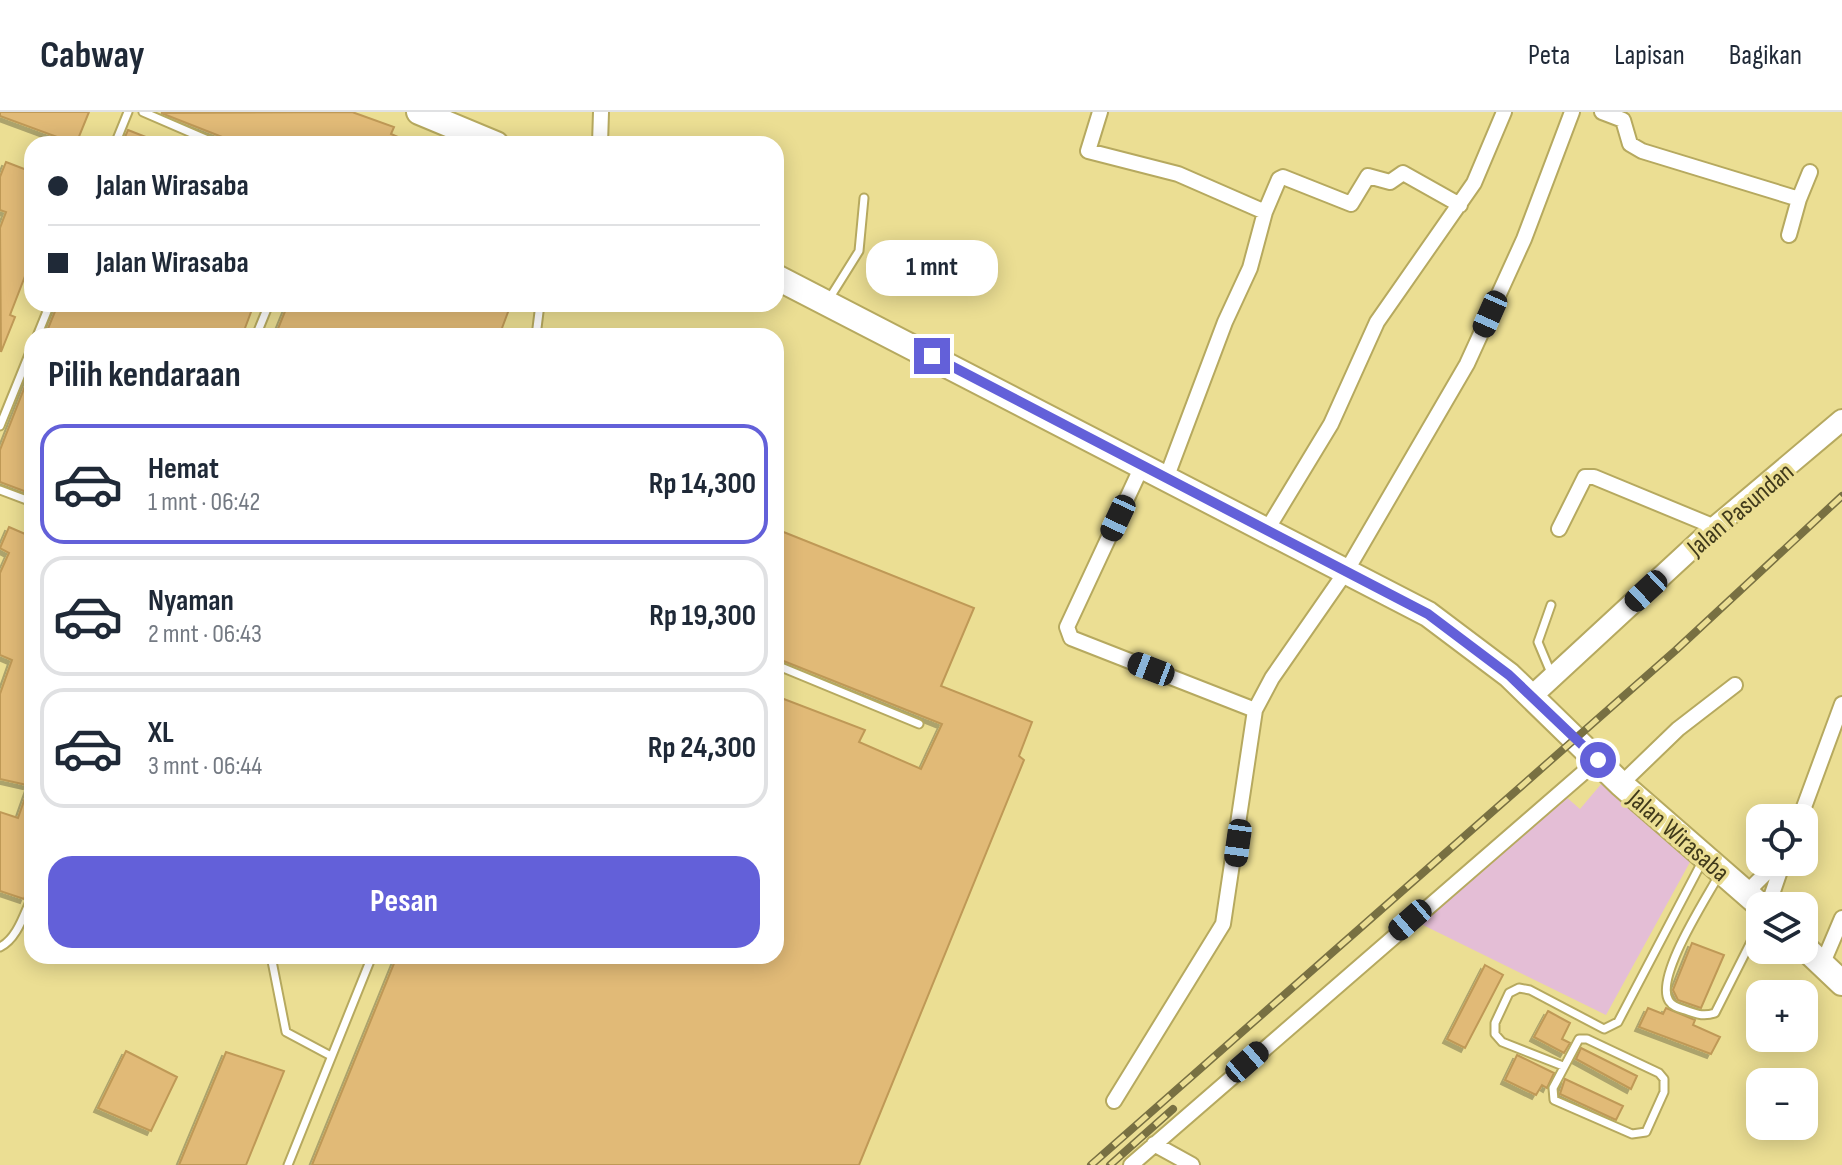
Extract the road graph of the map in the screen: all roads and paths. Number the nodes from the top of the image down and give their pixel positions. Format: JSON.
{"nodes":[{"id":1,"x":128,"y":112,"type":"edge"},
{"id":2,"x":143,"y":112,"type":"edge"},
{"id":3,"x":419,"y":112,"type":"edge"},
{"id":4,"x":601,"y":112,"type":"edge"},
{"id":5,"x":1100,"y":112,"type":"edge"},
{"id":6,"x":1504,"y":112,"type":"edge"},
{"id":7,"x":1572,"y":112,"type":"edge"},
{"id":8,"x":1602,"y":112,"type":"edge"},
{"id":9,"x":118,"y":136,"type":"edge"},
{"id":10,"x":198,"y":136,"type":"edge"},
{"id":11,"x":477,"y":136,"type":"edge"},
{"id":12,"x":600,"y":136,"type":"edge"},
{"id":13,"x":1810,"y":172,"type":"dead end"},
{"id":14,"x":864,"y":198,"type":"dead end"},
{"id":15,"x":1799,"y":199,"type":"junction"},
{"id":16,"x":1460,"y":205,"type":"junction"},
{"id":17,"x":1265,"y":212,"type":"junction"},
{"id":18,"x":1789,"y":235,"type":"dead end"},
{"id":19,"x":784,"y":281,"type":"edge"},
{"id":20,"x":827,"y":302,"type":"junction"},
{"id":21,"x":24,"y":367,"type":"edge"},
{"id":22,"x":1842,"y":420,"type":"edge"},
{"id":23,"x":0,"y":426,"type":"edge"},
{"id":24,"x":1143,"y":464,"type":"junction"},
{"id":25,"x":1167,"y":476,"type":"junction"},
{"id":26,"x":0,"y":490,"type":"edge"},
{"id":27,"x":24,"y":499,"type":"edge"},
{"id":28,"x":1715,"y":527,"type":"junction"},
{"id":29,"x":1268,"y":528,"type":"junction"},
{"id":30,"x":1559,"y":529,"type":"dead end"},
{"id":31,"x":1347,"y":570,"type":"junction"},
{"id":32,"x":1551,"y":605,"type":"dead end"},
{"id":33,"x":784,"y":668,"type":"edge"},
{"id":34,"x":1554,"y":677,"type":"junction"},
{"id":35,"x":1735,"y":685,"type":"dead end"},
{"id":36,"x":1532,"y":696,"type":"junction"},
{"id":37,"x":1842,"y":704,"type":"edge"},
{"id":38,"x":1255,"y":710,"type":"junction"},
{"id":39,"x":919,"y":724,"type":"dead end"},
{"id":40,"x":1598,"y":760,"type":"junction"},
{"id":41,"x":1621,"y":784,"type":"junction"},
{"id":42,"x":1805,"y":804,"type":"edge"},
{"id":43,"x":1713,"y":864,"type":"junction"},
{"id":44,"x":1746,"y":894,"type":"edge"},
{"id":45,"x":24,"y":915,"type":"edge"},
{"id":46,"x":1842,"y":918,"type":"edge"},
{"id":47,"x":0,"y":947,"type":"edge"},
{"id":48,"x":1746,"y":952,"type":"edge"},
{"id":49,"x":1818,"y":961,"type":"edge"},
{"id":50,"x":273,"y":964,"type":"edge"},
{"id":51,"x":369,"y":964,"type":"edge"},
{"id":52,"x":1822,"y":965,"type":"junction"},
{"id":53,"x":1842,"y":983,"type":"edge"},
{"id":54,"x":331,"y":1056,"type":"junction"},
{"id":55,"x":1563,"y":1066,"type":"junction"},
{"id":56,"x":1114,"y":1101,"type":"dead end"},
{"id":57,"x":1154,"y":1144,"type":"junction"},
{"id":58,"x":288,"y":1165,"type":"edge"},
{"id":59,"x":1131,"y":1165,"type":"edge"},
{"id":60,"x":1192,"y":1165,"type":"edge"}],
"edges":[{"from":1,"to":9,"type":"lane"},
{"from":2,"to":10,"type":"lane"},
{"from":3,"to":11,"type":"main road"},
{"from":4,"to":12,"type":"street"},
{"from":5,"to":17,"type":"street"},
{"from":6,"to":16,"type":"street"},
{"from":7,"to":31,"type":"street"},
{"from":8,"to":15,"type":"street"},
{"from":13,"to":15,"type":"street"},
{"from":14,"to":20,"type":"lane"},
{"from":15,"to":18,"type":"street"},
{"from":16,"to":17,"type":"street"},
{"from":16,"to":29,"type":"street"},
{"from":17,"to":25,"type":"street"},
{"from":19,"to":20,"type":"main road","name":"Jalan Wirasaba"},
{"from":20,"to":24,"type":"main road","name":"Jalan Wirasaba"},
{"from":21,"to":23,"type":"lane"},
{"from":22,"to":28,"type":"street","name":"Jalan Pasundan"},
{"from":24,"to":25,"type":"main road","name":"Jalan Wirasaba"},
{"from":24,"to":38,"type":"street"},
{"from":25,"to":29,"type":"main road","name":"Jalan Wirasaba"},
{"from":26,"to":27,"type":"lane"},
{"from":28,"to":30,"type":"street"},
{"from":28,"to":34,"type":"street","name":"Jalan Pasundan"},
{"from":29,"to":31,"type":"main road","name":"Jalan Wirasaba"},
{"from":31,"to":36,"type":"main road","name":"Jalan Wirasaba"},
{"from":31,"to":38,"type":"street"},
{"from":32,"to":34,"type":"lane"},
{"from":33,"to":39,"type":"lane"},
{"from":34,"to":36,"type":"street","name":"Jalan Pasundan"},
{"from":35,"to":41,"type":"street"},
{"from":36,"to":40,"type":"main road","name":"Jalan Wirasaba"},
{"from":37,"to":42,"type":"street"},
{"from":38,"to":56,"type":"street"},
{"from":40,"to":41,"type":"main road","name":"Jalan Wirasaba"},
{"from":40,"to":57,"type":"street"},
{"from":41,"to":43,"type":"main road","name":"Jalan Wirasaba"},
{"from":43,"to":44,"type":"main road","name":"Jalan Wirasaba"},
{"from":43,"to":48,"type":"lane"},
{"from":43,"to":55,"type":"lane"},
{"from":45,"to":47,"type":"lane"},
{"from":46,"to":52,"type":"street"},
{"from":49,"to":52,"type":"main road"},
{"from":50,"to":54,"type":"lane"},
{"from":51,"to":54,"type":"lane"},
{"from":52,"to":53,"type":"main road"},
{"from":54,"to":58,"type":"lane"},
{"from":55,"to":55,"type":"lane"},
{"from":57,"to":59,"type":"street"},
{"from":57,"to":60,"type":"street"}]}
